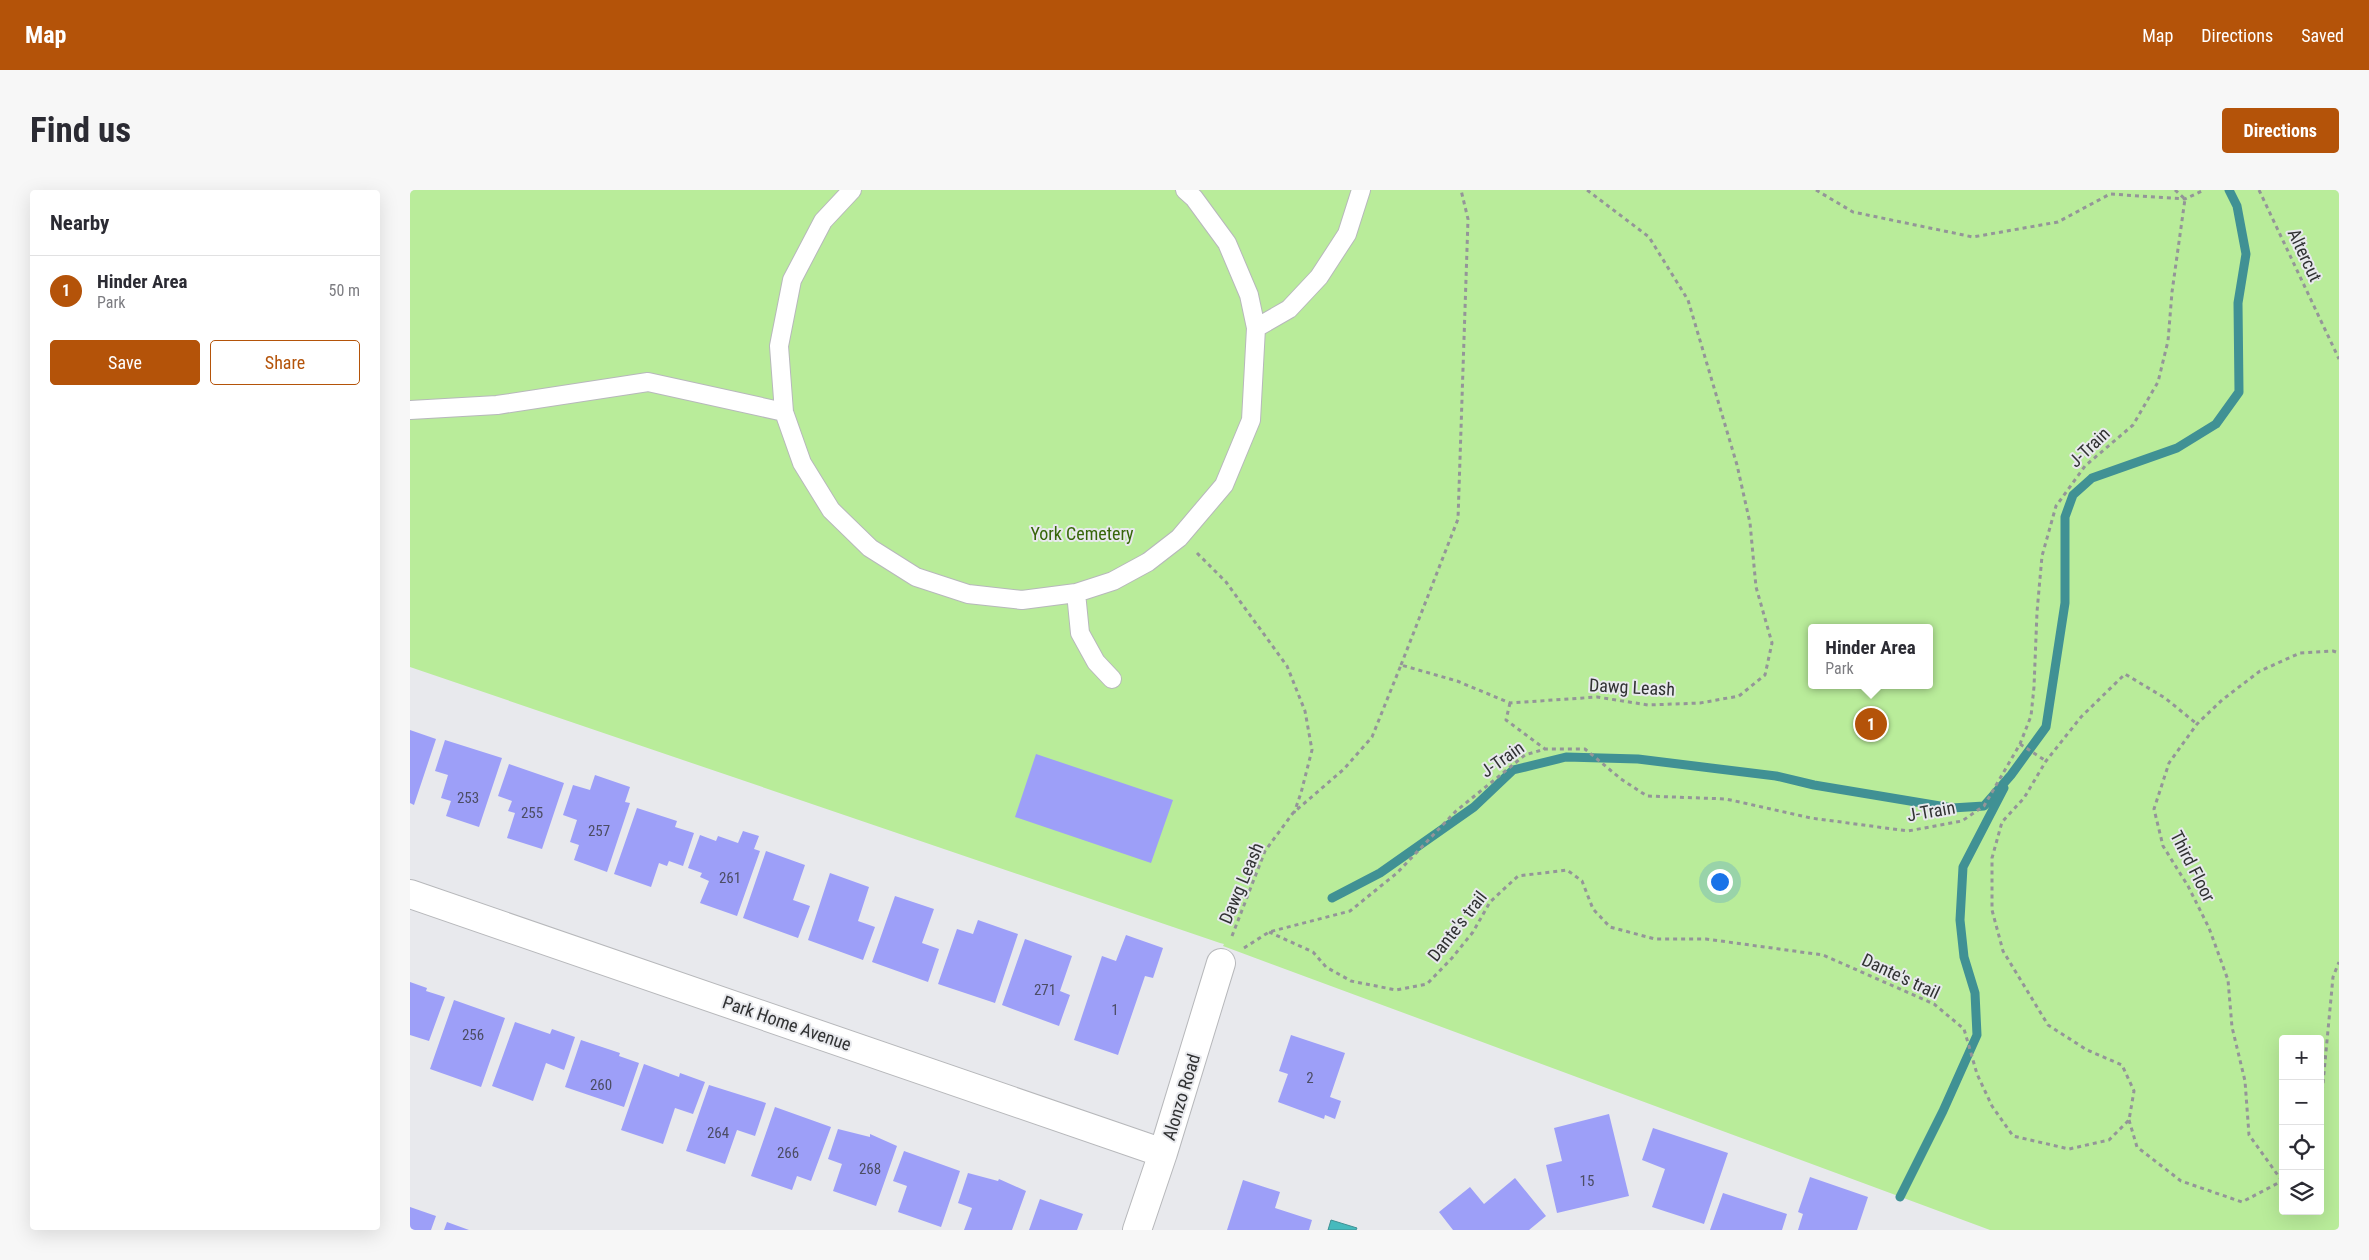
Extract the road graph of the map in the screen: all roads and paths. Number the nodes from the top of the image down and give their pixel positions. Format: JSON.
{"nodes":[{"id":1,"x":852,"y":190,"type":"edge"},
{"id":2,"x":1185,"y":190,"type":"edge"},
{"id":3,"x":1361,"y":190,"type":"edge"},
{"id":4,"x":1461,"y":190,"type":"edge"},
{"id":5,"x":1587,"y":190,"type":"edge"},
{"id":6,"x":1816,"y":190,"type":"edge"},
{"id":7,"x":2175,"y":190,"type":"edge"},
{"id":8,"x":2204,"y":190,"type":"edge"},
{"id":9,"x":2259,"y":190,"type":"edge"},
{"id":10,"x":2185,"y":199,"type":"junction"},
{"id":11,"x":1256,"y":328,"type":"junction"},
{"id":12,"x":2339,"y":359,"type":"edge"},
{"id":13,"x":410,"y":410,"type":"edge"},
{"id":14,"x":784,"y":412,"type":"junction"},
{"id":15,"x":1179,"y":538,"type":"junction"},
{"id":16,"x":1076,"y":593,"type":"junction"},
{"id":17,"x":2339,"y":653,"type":"edge"},
{"id":18,"x":1401,"y":665,"type":"junction"},
{"id":19,"x":1112,"y":680,"type":"dead end"},
{"id":20,"x":1510,"y":703,"type":"junction"},
{"id":21,"x":2197,"y":724,"type":"junction"},
{"id":22,"x":2020,"y":744,"type":"junction"},
{"id":23,"x":1545,"y":749,"type":"junction"},
{"id":24,"x":2046,"y":761,"type":"junction"},
{"id":25,"x":1293,"y":813,"type":"junction"},
{"id":26,"x":410,"y":894,"type":"edge"},
{"id":27,"x":1269,"y":932,"type":"joint"},
{"id":28,"x":2339,"y":962,"type":"edge"},
{"id":29,"x":1222,"y":963,"type":"joint"},
{"id":30,"x":2323,"y":1080,"type":"edge"},
{"id":31,"x":2129,"y":1120,"type":"junction"},
{"id":32,"x":1164,"y":1153,"type":"junction"},
{"id":33,"x":2279,"y":1175,"type":"edge"},
{"id":34,"x":2279,"y":1183,"type":"edge"},
{"id":35,"x":1137,"y":1230,"type":"edge"}],
"edges":[{"from":1,"to":14,"type":"lane"},
{"from":2,"to":11,"type":"lane"},
{"from":3,"to":11,"type":"lane"},
{"from":4,"to":18,"type":"path"},
{"from":5,"to":20,"type":"path","name":"Dawg Leash"},
{"from":6,"to":10,"type":"path"},
{"from":7,"to":10,"type":"path"},
{"from":8,"to":10,"type":"path"},
{"from":9,"to":12,"type":"path","name":"Altercut"},
{"from":10,"to":22,"type":"path","name":"J-Train"},
{"from":11,"to":15,"type":"lane"},
{"from":13,"to":14,"type":"lane"},
{"from":14,"to":16,"type":"lane"},
{"from":15,"to":16,"type":"lane"},
{"from":15,"to":25,"type":"path"},
{"from":16,"to":19,"type":"lane"},
{"from":17,"to":21,"type":"path","name":"Third Floor"},
{"from":18,"to":20,"type":"path","name":"Dawg Leash"},
{"from":18,"to":25,"type":"path","name":"Dawg Leash"},
{"from":20,"to":23,"type":"path"},
{"from":21,"to":24,"type":"path"},
{"from":21,"to":33,"type":"path","name":"Third Floor"},
{"from":22,"to":23,"type":"path","name":"J-Train"},
{"from":22,"to":24,"type":"path"},
{"from":23,"to":27,"type":"path","name":"J-Train"},
{"from":24,"to":31,"type":"path"},
{"from":25,"to":29,"type":"path","name":"Dawg Leash"},
{"from":26,"to":32,"type":"street","name":"Park Home Avenue"},
{"from":27,"to":31,"type":"path","name":"Dante's trail"},
{"from":28,"to":30,"type":"path"},
{"from":29,"to":32,"type":"street","name":"Alonzo Road"},
{"from":31,"to":34,"type":"path"},
{"from":32,"to":35,"type":"street","name":"Alonzo Road"}]}
